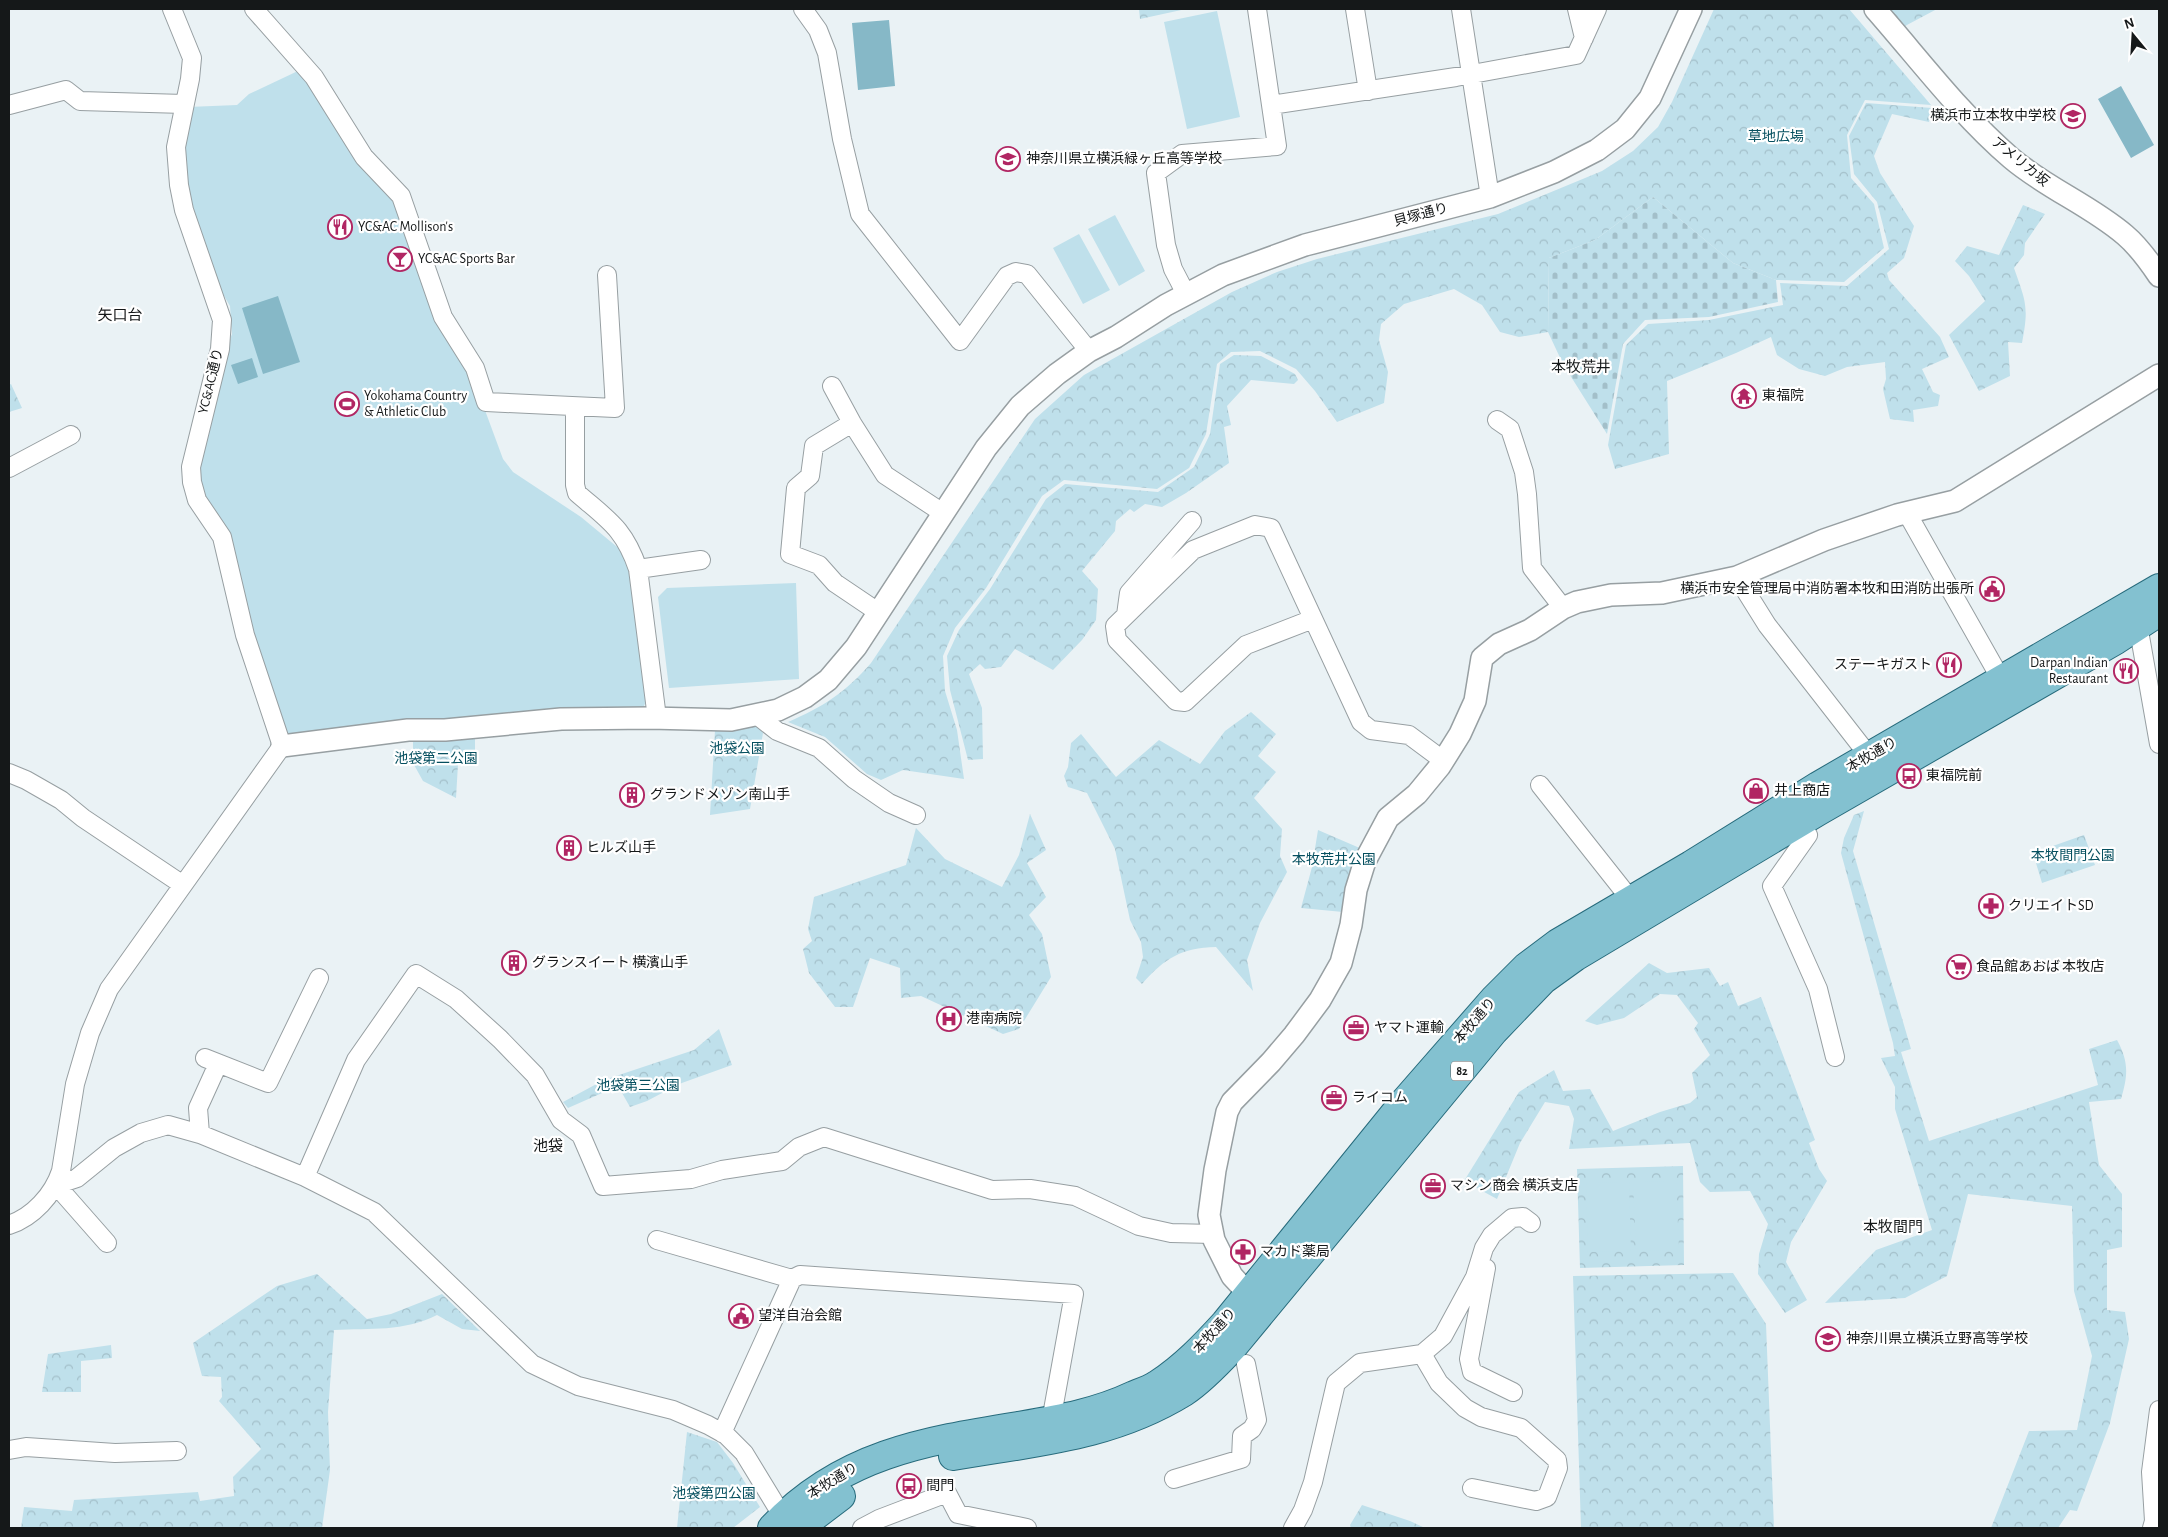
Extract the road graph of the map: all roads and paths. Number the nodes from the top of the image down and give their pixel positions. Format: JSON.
{"nodes":[{"id":1,"x":172,"y":9,"type":"edge"},
{"id":2,"x":254,"y":9,"type":"edge"},
{"id":3,"x":803,"y":9,"type":"edge"},
{"id":4,"x":1257,"y":9,"type":"edge"},
{"id":5,"x":1355,"y":9,"type":"edge"},
{"id":6,"x":1461,"y":9,"type":"edge"},
{"id":7,"x":1577,"y":9,"type":"edge"},
{"id":8,"x":1597,"y":9,"type":"edge"},
{"id":9,"x":1691,"y":9,"type":"edge"},
{"id":10,"x":1875,"y":9,"type":"edge"},
{"id":11,"x":1584,"y":38,"type":"junction"},
{"id":12,"x":1471,"y":73,"type":"junction"},
{"id":13,"x":1368,"y":91,"type":"junction"},
{"id":14,"x":184,"y":104,"type":"junction"},
{"id":15,"x":9,"y":105,"type":"edge"},
{"id":16,"x":1271,"y":105,"type":"junction"},
{"id":17,"x":1490,"y":197,"type":"junction"},
{"id":18,"x":607,"y":274,"type":"dead end"},
{"id":19,"x":2159,"y":276,"type":"edge"},
{"id":20,"x":1186,"y":294,"type":"junction"},
{"id":21,"x":1089,"y":351,"type":"junction"},
{"id":22,"x":2159,"y":375,"type":"edge"},
{"id":23,"x":832,"y":386,"type":"dead end"},
{"id":24,"x":575,"y":407,"type":"junction"},
{"id":25,"x":1497,"y":420,"type":"dead end"},
{"id":26,"x":852,"y":423,"type":"junction"},
{"id":27,"x":71,"y":435,"type":"dead end"},
{"id":28,"x":9,"y":468,"type":"edge"},
{"id":29,"x":1907,"y":513,"type":"junction"},
{"id":30,"x":943,"y":514,"type":"junction"},
{"id":31,"x":1192,"y":521,"type":"dead end"},
{"id":32,"x":701,"y":560,"type":"dead end"},
{"id":33,"x":638,"y":569,"type":"junction"},
{"id":34,"x":1737,"y":577,"type":"junction"},
{"id":35,"x":2159,"y":588,"type":"edge"},
{"id":36,"x":1563,"y":608,"type":"junction"},
{"id":37,"x":878,"y":612,"type":"junction"},
{"id":38,"x":1126,"y":615,"type":"junction"},
{"id":39,"x":2141,"y":615,"type":"edge"},
{"id":40,"x":1313,"y":619,"type":"junction"},
{"id":41,"x":2002,"y":681,"type":"junction"},
{"id":42,"x":758,"y":716,"type":"junction"},
{"id":43,"x":657,"y":718,"type":"junction"},
{"id":44,"x":2159,"y":744,"type":"edge"},
{"id":45,"x":282,"y":746,"type":"junction"},
{"id":46,"x":1444,"y":761,"type":"junction"},
{"id":47,"x":9,"y":773,"type":"edge"},
{"id":48,"x":1878,"y":775,"type":"junction"},
{"id":49,"x":1540,"y":785,"type":"dead end"},
{"id":50,"x":1795,"y":813,"type":"junction"},
{"id":51,"x":916,"y":815,"type":"dead end"},
{"id":52,"x":183,"y":885,"type":"junction"},
{"id":53,"x":1631,"y":900,"type":"junction"},
{"id":54,"x":319,"y":978,"type":"dead end"},
{"id":55,"x":1835,"y":1056,"type":"dead end"},
{"id":56,"x":200,"y":1134,"type":"junction"},
{"id":57,"x":304,"y":1177,"type":"junction"},
{"id":58,"x":56,"y":1185,"type":"junction"},
{"id":59,"x":1531,"y":1223,"type":"dead end"},
{"id":60,"x":9,"y":1225,"type":"edge"},
{"id":61,"x":1213,"y":1234,"type":"junction"},
{"id":62,"x":1492,"y":1235,"type":"junction"},
{"id":63,"x":657,"y":1240,"type":"dead end"},
{"id":64,"x":107,"y":1243,"type":"dead end"},
{"id":65,"x":792,"y":1279,"type":"junction"},
{"id":66,"x":1256,"y":1303,"type":"junction"},
{"id":67,"x":1422,"y":1354,"type":"junction"},
{"id":68,"x":1246,"y":1364,"type":"dead end"},
{"id":69,"x":1513,"y":1392,"type":"dead end"},
{"id":70,"x":2159,"y":1410,"type":"edge"},
{"id":71,"x":1051,"y":1421,"type":"junction"},
{"id":72,"x":722,"y":1433,"type":"junction"},
{"id":73,"x":9,"y":1450,"type":"edge"},
{"id":74,"x":177,"y":1451,"type":"dead end"},
{"id":75,"x":1174,"y":1479,"type":"dead end"},
{"id":76,"x":1472,"y":1488,"type":"dead end"},
{"id":77,"x":800,"y":1523,"type":"edge"},
{"id":78,"x":862,"y":1528,"type":"edge"},
{"id":79,"x":1028,"y":1528,"type":"edge"},
{"id":80,"x":1292,"y":1528,"type":"edge"},
{"id":81,"x":2152,"y":1528,"type":"edge"}],
"edges":[{"from":1,"to":14,"type":"street","name":"YC&AC通り"},
{"from":2,"to":24,"type":"street"},
{"from":3,"to":21,"type":"street"},
{"from":4,"to":16,"type":"street"},
{"from":5,"to":13,"type":"street"},
{"from":6,"to":12,"type":"street"},
{"from":7,"to":11,"type":"street"},
{"from":8,"to":11,"type":"street"},
{"from":9,"to":17,"type":"street","name":"貝塚通り"},
{"from":10,"to":19,"type":"street","name":"アメリカ坂"},
{"from":11,"to":12,"type":"street"},
{"from":12,"to":13,"type":"street"},
{"from":12,"to":17,"type":"street"},
{"from":13,"to":16,"type":"street"},
{"from":14,"to":15,"type":"street"},
{"from":14,"to":45,"type":"street","name":"YC&AC通り"},
{"from":16,"to":20,"type":"street"},
{"from":17,"to":20,"type":"street","name":"貝塚通り"},
{"from":18,"to":24,"type":"street"},
{"from":20,"to":21,"type":"street","name":"貝塚通り"},
{"from":21,"to":30,"type":"street","name":"貝塚通り"},
{"from":22,"to":29,"type":"street"},
{"from":23,"to":26,"type":"street"},
{"from":24,"to":33,"type":"street"},
{"from":25,"to":36,"type":"street"},
{"from":26,"to":30,"type":"street"},
{"from":26,"to":37,"type":"street"},
{"from":27,"to":28,"type":"street"},
{"from":29,"to":34,"type":"street"},
{"from":29,"to":41,"type":"street"},
{"from":30,"to":37,"type":"street","name":"貝塚通り"},
{"from":31,"to":38,"type":"street"},
{"from":32,"to":33,"type":"street"},
{"from":33,"to":43,"type":"street"},
{"from":34,"to":36,"type":"street"},
{"from":34,"to":48,"type":"street"},
{"from":35,"to":39,"type":"main road","name":"本牧通り","number":"82"},
{"from":36,"to":46,"type":"street"},
{"from":37,"to":42,"type":"street","name":"貝塚通り"},
{"from":38,"to":40,"type":"street"},
{"from":38,"to":40,"type":"street"},
{"from":39,"to":41,"type":"main road","name":"本牧通り","number":"82"},
{"from":39,"to":44,"type":"street"},
{"from":39,"to":48,"type":"main road","name":"本牧通り","number":"82"},
{"from":40,"to":46,"type":"street"},
{"from":41,"to":48,"type":"main road","name":"本牧通り","number":"82"},
{"from":42,"to":43,"type":"street","name":"貝塚通り"},
{"from":42,"to":51,"type":"street"},
{"from":43,"to":45,"type":"street","name":"貝塚通り"},
{"from":45,"to":52,"type":"street"},
{"from":46,"to":61,"type":"street"},
{"from":47,"to":52,"type":"street"},
{"from":48,"to":50,"type":"main road","name":"本牧通り","number":"82"},
{"from":49,"to":53,"type":"street"},
{"from":50,"to":53,"type":"main road","name":"本牧通り","number":"82"},
{"from":50,"to":55,"type":"street"},
{"from":50,"to":66,"type":"main road","name":"本牧通り","number":"82"},
{"from":52,"to":58,"type":"street"},
{"from":53,"to":66,"type":"main road","name":"本牧通り","number":"82"},
{"from":54,"to":56,"type":"street"},
{"from":56,"to":57,"type":"street"},
{"from":56,"to":58,"type":"street"},
{"from":57,"to":61,"type":"street"},
{"from":57,"to":72,"type":"street"},
{"from":58,"to":60,"type":"street"},
{"from":58,"to":64,"type":"street"},
{"from":59,"to":62,"type":"street"},
{"from":61,"to":66,"type":"street"},
{"from":62,"to":67,"type":"street"},
{"from":62,"to":69,"type":"street"},
{"from":63,"to":65,"type":"street"},
{"from":65,"to":71,"type":"street"},
{"from":65,"to":72,"type":"street"},
{"from":66,"to":71,"type":"main road","name":"本牧通り","number":"82"},
{"from":66,"to":77,"type":"main road","name":"本牧通り","number":"82"},
{"from":67,"to":76,"type":"street"},
{"from":67,"to":80,"type":"street"},
{"from":68,"to":75,"type":"street"},
{"from":70,"to":81,"type":"street"},
{"from":71,"to":77,"type":"main road","name":"本牧通り","number":"82"},
{"from":72,"to":77,"type":"street"},
{"from":73,"to":74,"type":"street"},
{"from":78,"to":79,"type":"street"}]}
